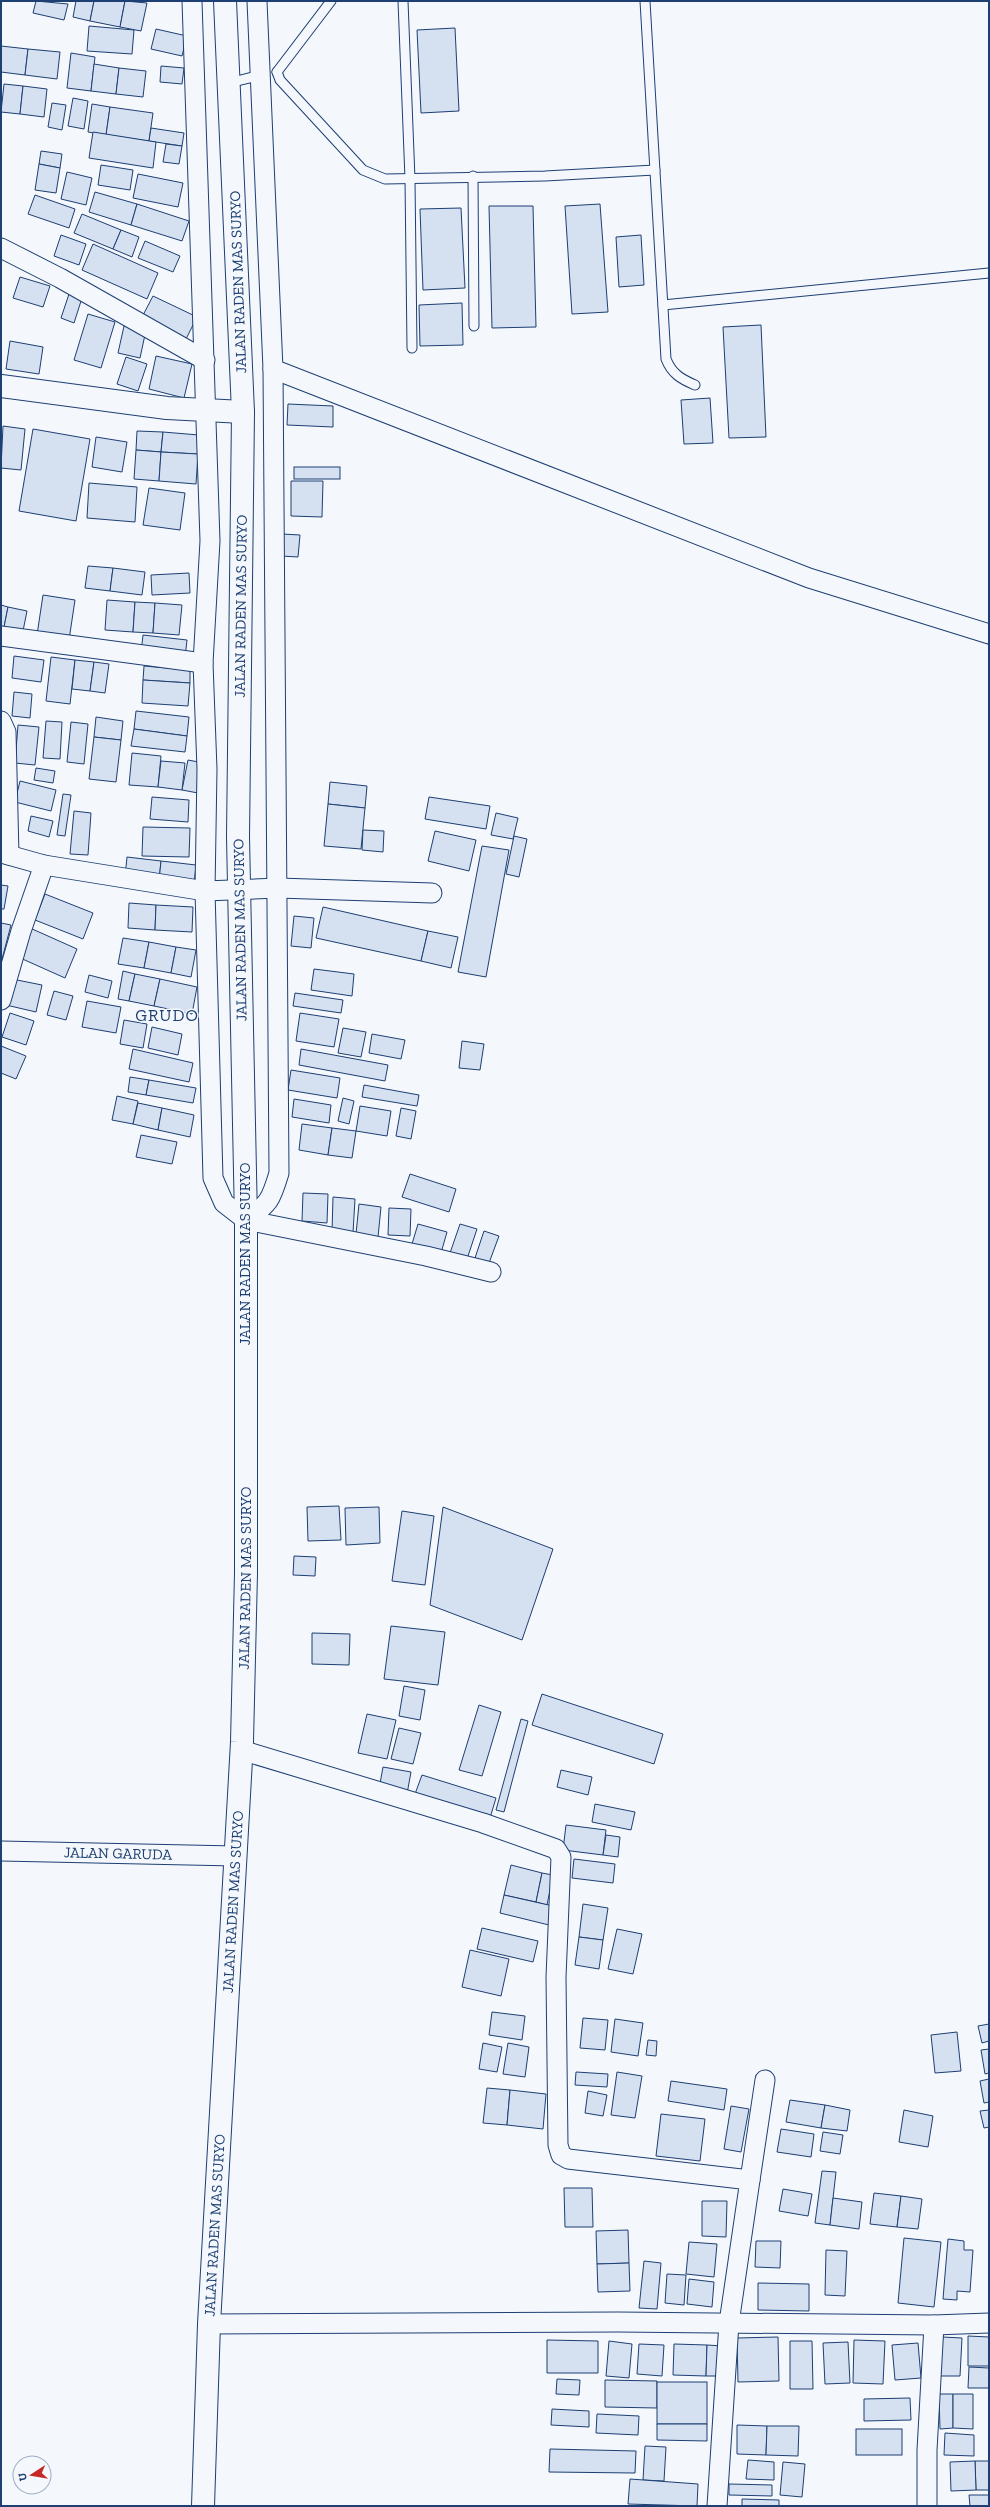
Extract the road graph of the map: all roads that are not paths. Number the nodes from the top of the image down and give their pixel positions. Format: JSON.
{"nodes":[{"id":1,"x":192,"y":1,"type":"edge"},
{"id":2,"x":224,"y":1,"type":"edge"},
{"id":3,"x":257,"y":1,"type":"edge"},
{"id":4,"x":331,"y":1,"type":"edge"},
{"id":5,"x":403,"y":1,"type":"edge"},
{"id":6,"x":645,"y":1,"type":"edge"},
{"id":7,"x":268,"y":73,"type":"junction"},
{"id":8,"x":229,"y":83,"type":"junction"},
{"id":9,"x":655,"y":170,"type":"junction"},
{"id":10,"x":473,"y":176,"type":"junction"},
{"id":11,"x":410,"y":179,"type":"junction"},
{"id":12,"x":1,"y":248,"type":"edge"},
{"id":13,"x":989,"y":273,"type":"edge"},
{"id":14,"x":663,"y":304,"type":"junction"},
{"id":15,"x":474,"y":326,"type":"dead end"},
{"id":16,"x":412,"y":348,"type":"dead end"},
{"id":17,"x":204,"y":360,"type":"junction"},
{"id":18,"x":273,"y":369,"type":"junction"},
{"id":19,"x":695,"y":385,"type":"dead end"},
{"id":20,"x":1,"y":386,"type":"edge"},
{"id":21,"x":206,"y":411,"type":"junction"},
{"id":22,"x":243,"y":412,"type":"junction"},
{"id":23,"x":989,"y":634,"type":"edge"},
{"id":24,"x":1,"y":636,"type":"edge"},
{"id":25,"x":203,"y":663,"type":"junction"},
{"id":26,"x":1,"y":721,"type":"edge"},
{"id":27,"x":5,"y":854,"type":"edge"},
{"id":28,"x":44,"y":866,"type":"junction"},
{"id":29,"x":278,"y":888,"type":"junction"},
{"id":30,"x":239,"y":890,"type":"junction"},
{"id":31,"x":205,"y":891,"type":"junction"},
{"id":32,"x":432,"y":893,"type":"dead end"},
{"id":33,"x":1,"y":1000,"type":"edge"},
{"id":34,"x":246,"y":1220,"type":"junction"},
{"id":35,"x":491,"y":1272,"type":"dead end"},
{"id":36,"x":241,"y":1750,"type":"junction"},
{"id":37,"x":1,"y":1851,"type":"edge"},
{"id":38,"x":235,"y":1856,"type":"junction"},
{"id":39,"x":765,"y":2080,"type":"dead end"},
{"id":40,"x":750,"y":2180,"type":"junction"},
{"id":41,"x":729,"y":2323,"type":"junction"},
{"id":42,"x":989,"y":2323,"type":"edge"},
{"id":43,"x":209,"y":2324,"type":"junction"},
{"id":44,"x":934,"y":2325,"type":"junction"},
{"id":45,"x":204,"y":2506,"type":"edge"},
{"id":46,"x":717,"y":2506,"type":"edge"},
{"id":47,"x":927,"y":2506,"type":"edge"}],
"edges":[{"from":1,"to":17,"type":"street"},
{"from":2,"to":8,"type":"main road","name":"JALAN RADEN MAS SURYO"},
{"from":3,"to":7,"type":"street"},
{"from":4,"to":7,"type":"lane"},
{"from":5,"to":11,"type":"lane"},
{"from":6,"to":9,"type":"lane"},
{"from":7,"to":8,"type":"lane"},
{"from":7,"to":11,"type":"lane"},
{"from":7,"to":18,"type":"street"},
{"from":8,"to":22,"type":"main road","name":"JALAN RADEN MAS SURYO"},
{"from":9,"to":10,"type":"lane"},
{"from":9,"to":14,"type":"lane"},
{"from":10,"to":11,"type":"lane"},
{"from":10,"to":15,"type":"lane"},
{"from":11,"to":16,"type":"lane"},
{"from":12,"to":17,"type":"street"},
{"from":13,"to":14,"type":"lane"},
{"from":14,"to":19,"type":"lane"},
{"from":17,"to":21,"type":"street"},
{"from":18,"to":23,"type":"street"},
{"from":18,"to":29,"type":"street"},
{"from":20,"to":21,"type":"main road"},
{"from":21,"to":22,"type":"main road"},
{"from":21,"to":25,"type":"street"},
{"from":22,"to":30,"type":"main road","name":"JALAN RADEN MAS SURYO"},
{"from":24,"to":25,"type":"street"},
{"from":25,"to":31,"type":"street"},
{"from":26,"to":27,"type":"street"},
{"from":27,"to":28,"type":"street"},
{"from":28,"to":31,"type":"street"},
{"from":28,"to":33,"type":"street"},
{"from":29,"to":30,"type":"street"},
{"from":29,"to":32,"type":"street"},
{"from":29,"to":34,"type":"street"},
{"from":30,"to":31,"type":"street"},
{"from":30,"to":34,"type":"main road","name":"JALAN RADEN MAS SURYO"},
{"from":31,"to":34,"type":"street"},
{"from":34,"to":35,"type":"street"},
{"from":34,"to":36,"type":"main road","name":"JALAN RADEN MAS SURYO"},
{"from":36,"to":38,"type":"main road","name":"JALAN RADEN MAS SURYO"},
{"from":36,"to":40,"type":"street"},
{"from":37,"to":38,"type":"street","name":"JALAN GARUDA"},
{"from":38,"to":43,"type":"main road","name":"JALAN RADEN MAS SURYO"},
{"from":39,"to":40,"type":"street"},
{"from":40,"to":41,"type":"street"},
{"from":41,"to":43,"type":"street"},
{"from":41,"to":44,"type":"street"},
{"from":41,"to":46,"type":"street"},
{"from":42,"to":44,"type":"street"},
{"from":43,"to":45,"type":"main road","name":"JALAN RADEN MAS SURYO"},
{"from":44,"to":47,"type":"street"}]}
